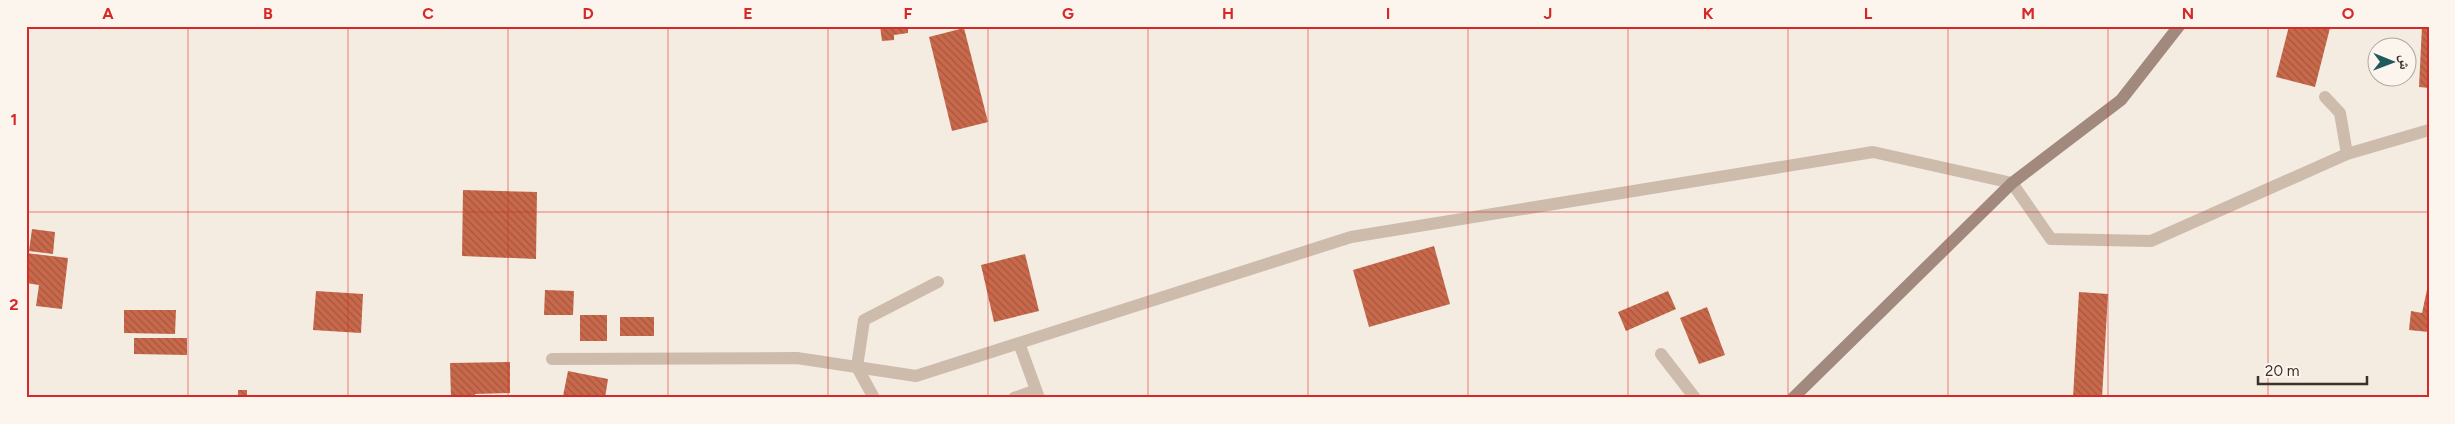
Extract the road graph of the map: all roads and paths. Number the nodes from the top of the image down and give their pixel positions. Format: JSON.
{"nodes":[{"id":1,"x":2179,"y":26,"type":"edge"},
{"id":2,"x":2325,"y":97,"type":"dead end"},
{"id":3,"x":2429,"y":130,"type":"edge"},
{"id":4,"x":2347,"y":154,"type":"junction"},
{"id":5,"x":2012,"y":183,"type":"junction"},
{"id":6,"x":938,"y":282,"type":"dead end"},
{"id":7,"x":1019,"y":343,"type":"junction"},
{"id":8,"x":1661,"y":354,"type":"dead end"},
{"id":9,"x":552,"y":359,"type":"dead end"},
{"id":10,"x":857,"y":367,"type":"junction"},
{"id":11,"x":1038,"y":394,"type":"edge"},
{"id":12,"x":874,"y":398,"type":"edge"},
{"id":13,"x":1014,"y":398,"type":"edge"},
{"id":14,"x":1695,"y":398,"type":"edge"},
{"id":15,"x":1793,"y":398,"type":"edge"}],
"edges":[{"from":1,"to":5,"type":"street"},
{"from":2,"to":4,"type":"street"},
{"from":3,"to":4,"type":"street"},
{"from":4,"to":5,"type":"street"},
{"from":5,"to":7,"type":"street"},
{"from":5,"to":15,"type":"street"},
{"from":6,"to":10,"type":"street"},
{"from":7,"to":10,"type":"street"},
{"from":7,"to":11,"type":"street"},
{"from":8,"to":14,"type":"street"},
{"from":9,"to":10,"type":"street"},
{"from":10,"to":12,"type":"street"},
{"from":11,"to":13,"type":"street"}]}
